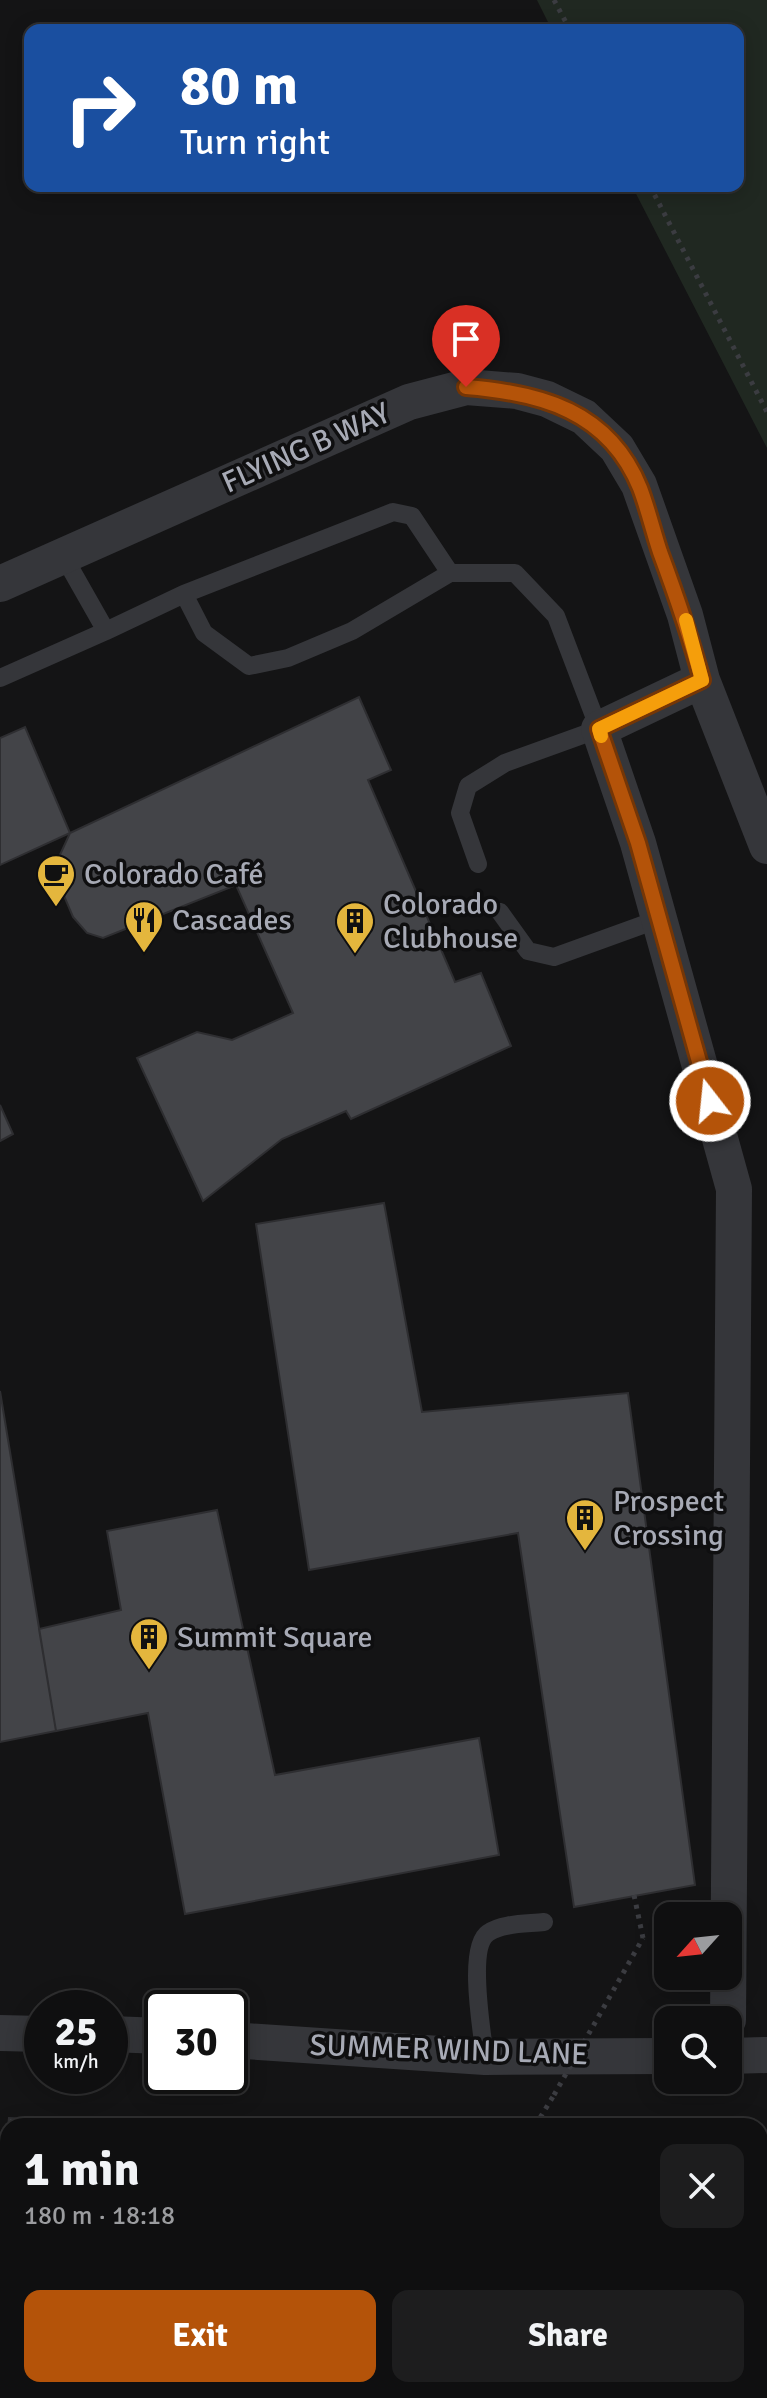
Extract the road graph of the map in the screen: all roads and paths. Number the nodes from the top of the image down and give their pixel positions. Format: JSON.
{"nodes":[{"id":1,"x":554,"y":0,"type":"edge"},
{"id":2,"x":567,"y":24,"type":"edge"},
{"id":3,"x":653,"y":192,"type":"edge"},
{"id":4,"x":767,"y":412,"type":"edge"},
{"id":5,"x":64,"y":557,"type":"junction"},
{"id":6,"x":450,"y":573,"type":"junction"},
{"id":7,"x":0,"y":584,"type":"edge"},
{"id":8,"x":184,"y":594,"type":"junction"},
{"id":9,"x":106,"y":631,"type":"junction"},
{"id":10,"x":0,"y":678,"type":"edge"},
{"id":11,"x":702,"y":680,"type":"junction"},
{"id":12,"x":599,"y":729,"type":"junction"},
{"id":13,"x":767,"y":846,"type":"edge"},
{"id":14,"x":478,"y":864,"type":"dead end"},
{"id":15,"x":500,"y":912,"type":"dead end"},
{"id":16,"x":659,"y":919,"type":"junction"},
{"id":17,"x":634,"y":1895,"type":"dead end"},
{"id":18,"x":544,"y":1922,"type":"dead end"},
{"id":19,"x":728,"y":2006,"type":"edge"},
{"id":20,"x":0,"y":2033,"type":"edge"},
{"id":21,"x":24,"y":2034,"type":"edge"},
{"id":22,"x":248,"y":2041,"type":"edge"},
{"id":23,"x":767,"y":2055,"type":"edge"},
{"id":24,"x":654,"y":2056,"type":"edge"},
{"id":25,"x":742,"y":2056,"type":"edge"},
{"id":26,"x":485,"y":2057,"type":"junction"},
{"id":27,"x":540,"y":2118,"type":"edge"}],
"edges":[{"from":1,"to":2,"type":"path"},
{"from":3,"to":4,"type":"path"},
{"from":5,"to":7,"type":"street","name":"FLYING B WAY"},
{"from":5,"to":9,"type":"lane"},
{"from":5,"to":11,"type":"street","name":"FLYING B WAY"},
{"from":6,"to":8,"type":"lane"},
{"from":6,"to":8,"type":"lane"},
{"from":6,"to":12,"type":"lane"},
{"from":8,"to":9,"type":"lane"},
{"from":9,"to":10,"type":"lane"},
{"from":11,"to":12,"type":"street"},
{"from":11,"to":13,"type":"street","name":"FLYING B WAY"},
{"from":12,"to":14,"type":"lane"},
{"from":12,"to":16,"type":"street"},
{"from":15,"to":16,"type":"lane"},
{"from":16,"to":19,"type":"street"},
{"from":17,"to":27,"type":"path","bridge":true},
{"from":18,"to":26,"type":"lane"},
{"from":20,"to":21,"type":"street"},
{"from":22,"to":26,"type":"street","name":"SUMMER WIND LANE"},
{"from":23,"to":25,"type":"street"},
{"from":24,"to":26,"type":"street","name":"SUMMER WIND LANE"}]}
